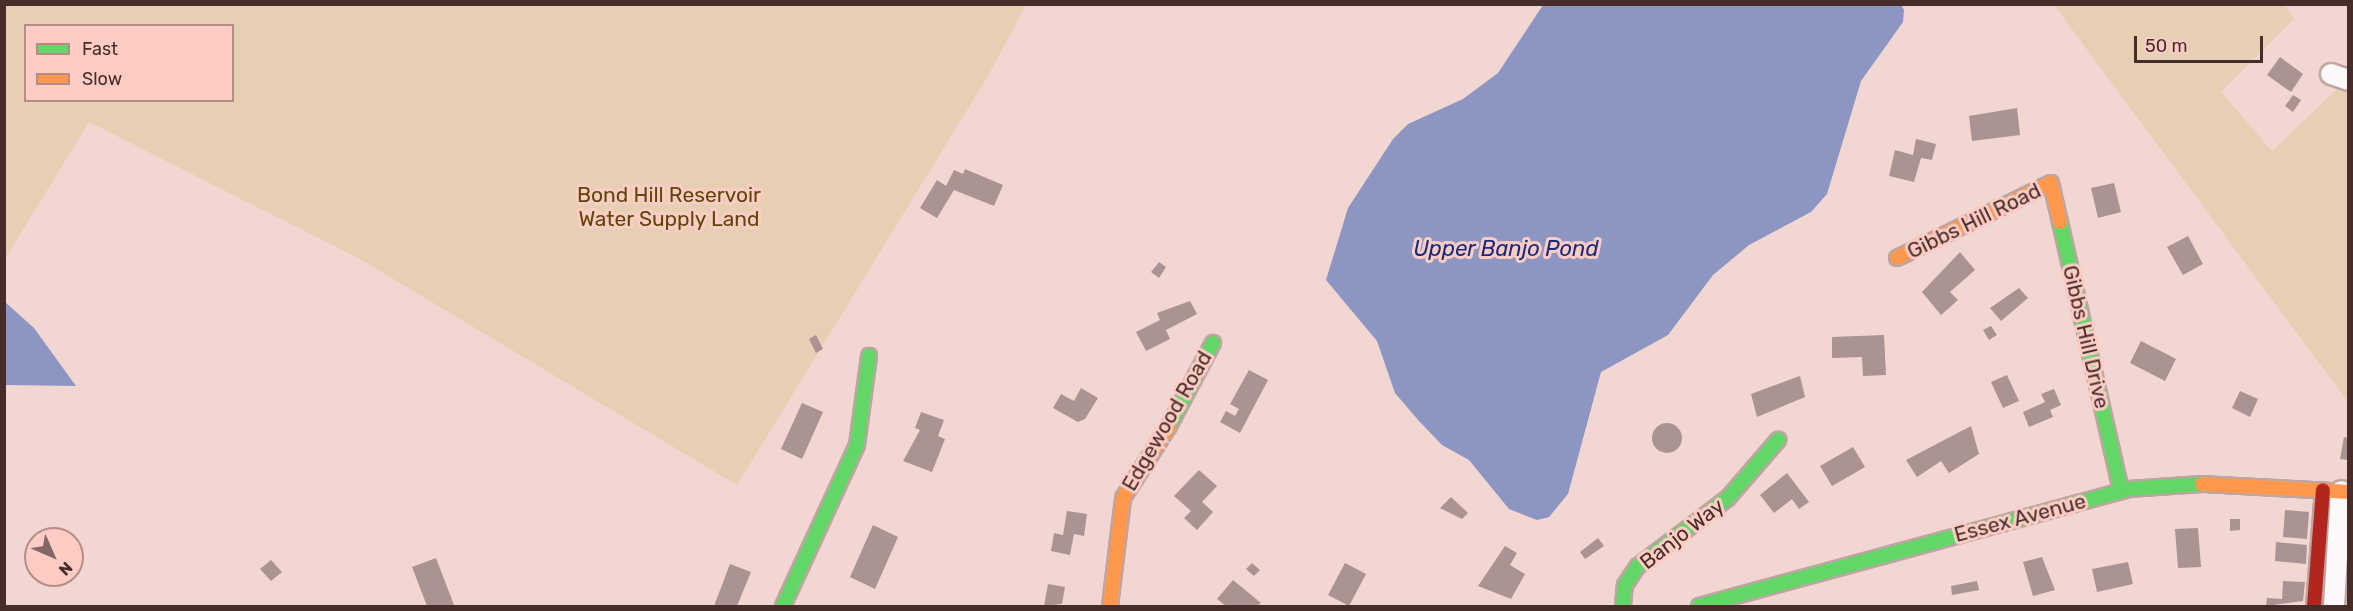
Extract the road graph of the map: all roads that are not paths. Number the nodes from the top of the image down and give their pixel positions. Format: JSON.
{"nodes":[{"id":1,"x":2051,"y":183,"type":"joint"},
{"id":2,"x":1897,"y":258,"type":"dead end"},
{"id":3,"x":1213,"y":343,"type":"dead end"},
{"id":4,"x":869,"y":356,"type":"dead end"},
{"id":5,"x":1778,"y":440,"type":"dead end"},
{"id":6,"x":2121,"y":491,"type":"junction"},
{"id":7,"x":2338,"y":491,"type":"edge"},
{"id":8,"x":783,"y":606,"type":"edge"},
{"id":9,"x":1110,"y":606,"type":"edge"},
{"id":10,"x":1623,"y":606,"type":"edge"},
{"id":11,"x":1699,"y":606,"type":"edge"},
{"id":12,"x":2314,"y":606,"type":"edge"},
{"id":13,"x":2334,"y":606,"type":"edge"}],
"edges":[{"from":1,"to":2,"type":"street","name":"Gibbs Hill Road"},
{"from":1,"to":6,"type":"street","name":"Gibbs Hill Drive"},
{"from":3,"to":9,"type":"street","name":"Edgewood Road"},
{"from":4,"to":8,"type":"street"},
{"from":5,"to":10,"type":"street","name":"Banjo Way"},
{"from":6,"to":7,"type":"street","name":"Essex Avenue"},
{"from":6,"to":11,"type":"street","name":"Essex Avenue"},
{"from":7,"to":12,"type":"street"},
{"from":7,"to":13,"type":"street"}]}
